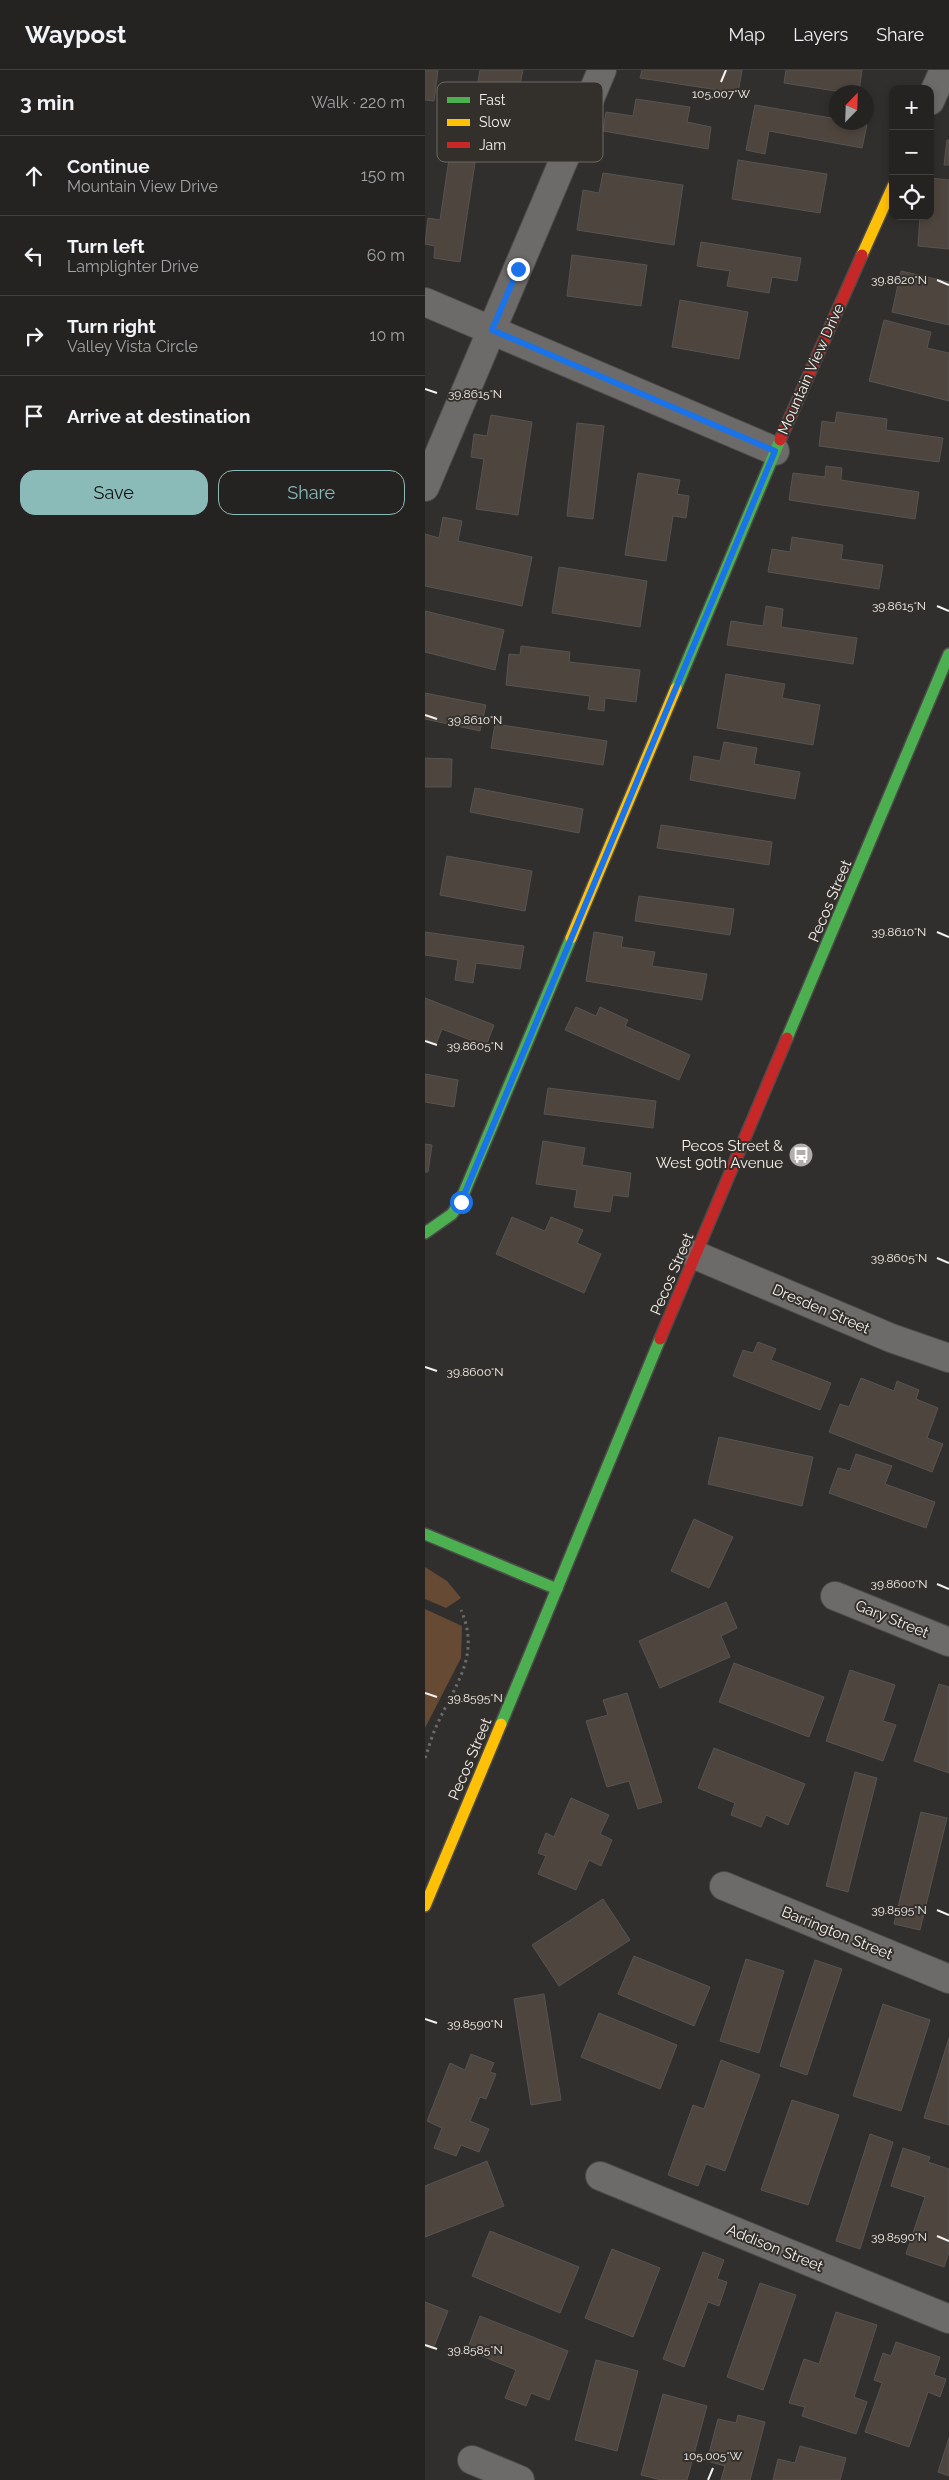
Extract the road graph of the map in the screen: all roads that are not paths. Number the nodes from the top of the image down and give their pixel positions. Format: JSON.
{"nodes":[{"id":1,"x":601,"y":70,"type":"edge"},
{"id":2,"x":944,"y":70,"type":"edge"},
{"id":3,"x":596,"y":82,"type":"edge"},
{"id":4,"x":934,"y":92,"type":"edge"},
{"id":5,"x":562,"y":162,"type":"edge"},
{"id":6,"x":889,"y":195,"type":"edge"},
{"id":7,"x":425,"y":302,"type":"edge"},
{"id":8,"x":492,"y":330,"type":"junction"},
{"id":9,"x":775,"y":451,"type":"junction"},
{"id":10,"x":425,"y":487,"type":"edge"},
{"id":11,"x":949,"y":654,"type":"edge"},
{"id":12,"x":425,"y":1233,"type":"edge"},
{"id":13,"x":695,"y":1255,"type":"junction"},
{"id":14,"x":949,"y":1358,"type":"edge"},
{"id":15,"x":425,"y":1534,"type":"edge"},
{"id":16,"x":557,"y":1589,"type":"junction"},
{"id":17,"x":835,"y":1596,"type":"dead end"},
{"id":18,"x":949,"y":1642,"type":"edge"},
{"id":19,"x":725,"y":1886,"type":"dead end"},
{"id":20,"x":425,"y":1906,"type":"edge"},
{"id":21,"x":949,"y":1979,"type":"edge"},
{"id":22,"x":601,"y":2176,"type":"dead end"},
{"id":23,"x":949,"y":2319,"type":"edge"},
{"id":24,"x":472,"y":2460,"type":"dead end"},
{"id":25,"x":520,"y":2480,"type":"edge"}],
"edges":[{"from":1,"to":3,"type":"street"},
{"from":2,"to":4,"type":"street"},
{"from":5,"to":8,"type":"street"},
{"from":6,"to":9,"type":"main road","name":"Mountain View Drive"},
{"from":7,"to":8,"type":"street"},
{"from":8,"to":9,"type":"street"},
{"from":8,"to":10,"type":"street"},
{"from":9,"to":12,"type":"main road","name":"Mountain View Drive"},
{"from":11,"to":13,"type":"main road","name":"Pecos Street"},
{"from":13,"to":14,"type":"street","name":"Dresden Street"},
{"from":13,"to":16,"type":"main road","name":"Pecos Street"},
{"from":15,"to":16,"type":"main road"},
{"from":16,"to":20,"type":"main road","name":"Pecos Street"},
{"from":17,"to":18,"type":"street","name":"Gary Street"},
{"from":19,"to":21,"type":"street","name":"Barrington Street"},
{"from":22,"to":23,"type":"street","name":"Addison Street"},
{"from":24,"to":25,"type":"street"}]}
